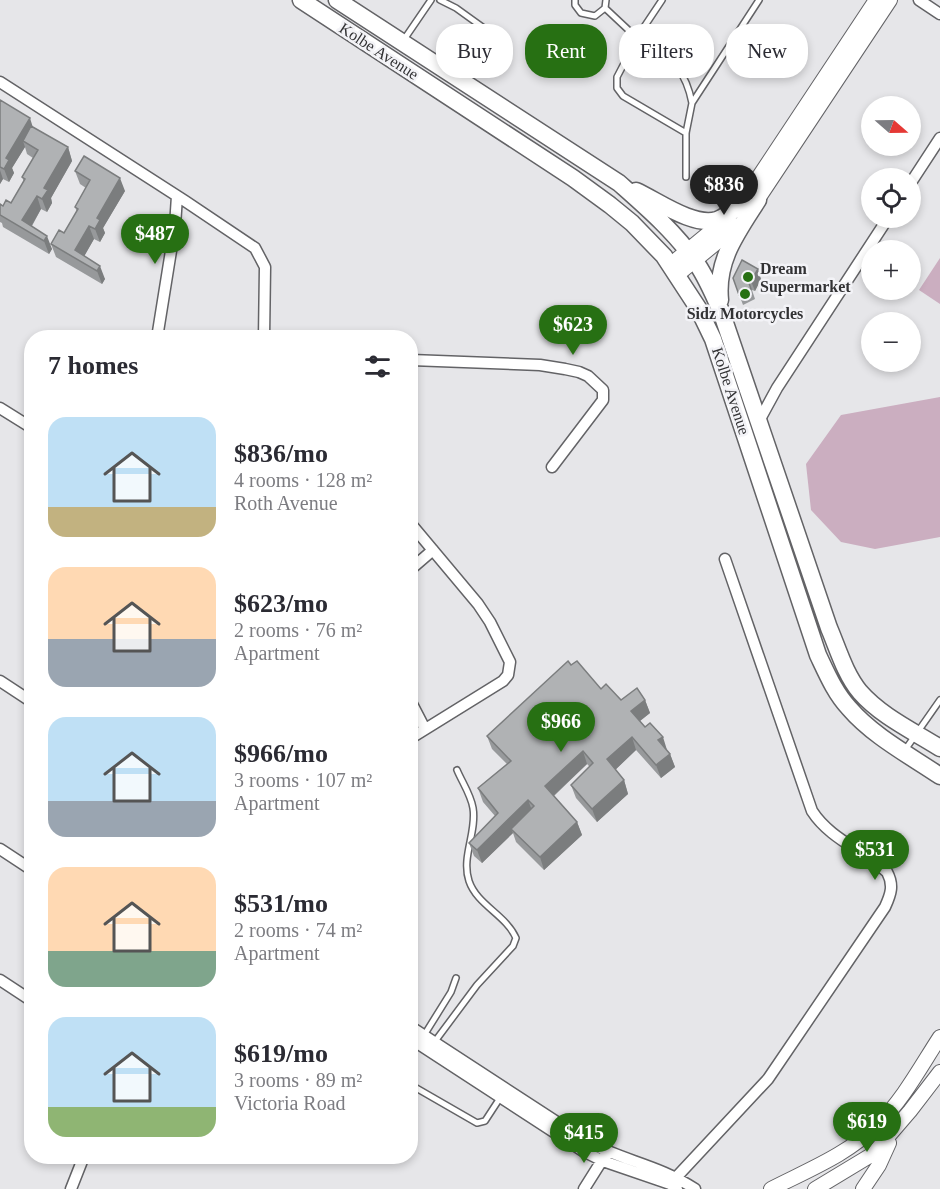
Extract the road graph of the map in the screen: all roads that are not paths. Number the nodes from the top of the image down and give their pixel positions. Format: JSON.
{"nodes":[{"id":1,"x":301,"y":0,"type":"edge"},
{"id":2,"x":337,"y":0,"type":"edge"},
{"id":3,"x":430,"y":0,"type":"edge"},
{"id":4,"x":441,"y":0,"type":"edge"},
{"id":5,"x":575,"y":0,"type":"edge"},
{"id":6,"x":606,"y":0,"type":"edge"},
{"id":7,"x":662,"y":0,"type":"edge"},
{"id":8,"x":759,"y":0,"type":"edge"},
{"id":9,"x":876,"y":0,"type":"edge"},
{"id":10,"x":890,"y":0,"type":"edge"},
{"id":11,"x":919,"y":0,"type":"edge"},
{"id":12,"x":605,"y":8,"type":"junction"},
{"id":13,"x":940,"y":14,"type":"edge"},
{"id":14,"x":478,"y":24,"type":"edge"},
{"id":15,"x":624,"y":24,"type":"edge"},
{"id":16,"x":647,"y":24,"type":"edge"},
{"id":17,"x":401,"y":42,"type":"junction"},
{"id":18,"x":390,"y":59,"type":"junction"},
{"id":19,"x":619,"y":73,"type":"edge"},
{"id":20,"x":684,"y":78,"type":"edge"},
{"id":21,"x":0,"y":82,"type":"edge"},
{"id":22,"x":692,"y":103,"type":"junction"},
{"id":23,"x":686,"y":133,"type":"junction"},
{"id":24,"x":940,"y":138,"type":"edge"},
{"id":25,"x":920,"y":168,"type":"edge"},
{"id":26,"x":686,"y":177,"type":"dead end"},
{"id":27,"x":619,"y":183,"type":"junction"},
{"id":28,"x":177,"y":196,"type":"junction"},
{"id":29,"x":758,"y":200,"type":"junction"},
{"id":30,"x":735,"y":210,"type":"junction"},
{"id":31,"x":881,"y":228,"type":"edge"},
{"id":32,"x":692,"y":256,"type":"junction"},
{"id":33,"x":674,"y":270,"type":"junction"},
{"id":34,"x":721,"y":311,"type":"junction"},
{"id":35,"x":158,"y":330,"type":"edge"},
{"id":36,"x":264,"y":330,"type":"edge"},
{"id":37,"x":418,"y":360,"type":"edge"},
{"id":38,"x":0,"y":408,"type":"edge"},
{"id":39,"x":759,"y":421,"type":"junction"},
{"id":40,"x":24,"y":423,"type":"edge"},
{"id":41,"x":552,"y":467,"type":"dead end"},
{"id":42,"x":418,"y":532,"type":"edge"},
{"id":43,"x":433,"y":550,"type":"junction"},
{"id":44,"x":725,"y":559,"type":"dead end"},
{"id":45,"x":418,"y":563,"type":"edge"},
{"id":46,"x":0,"y":681,"type":"edge"},
{"id":47,"x":24,"y":697,"type":"edge"},
{"id":48,"x":940,"y":700,"type":"edge"},
{"id":49,"x":418,"y":716,"type":"edge"},
{"id":50,"x":425,"y":729,"type":"junction"},
{"id":51,"x":916,"y":732,"type":"junction"},
{"id":52,"x":418,"y":734,"type":"edge"},
{"id":53,"x":940,"y":748,"type":"edge"},
{"id":54,"x":904,"y":752,"type":"junction"},
{"id":55,"x":457,"y":770,"type":"dead end"},
{"id":56,"x":940,"y":776,"type":"edge"},
{"id":57,"x":0,"y":849,"type":"edge"},
{"id":58,"x":24,"y":865,"type":"edge"},
{"id":59,"x":456,"y":978,"type":"dead end"},
{"id":60,"x":0,"y":980,"type":"edge"},
{"id":61,"x":24,"y":996,"type":"edge"},
{"id":62,"x":940,"y":1037,"type":"edge"},
{"id":63,"x":423,"y":1042,"type":"edge"},
{"id":64,"x":916,"y":1072,"type":"junction"},
{"id":65,"x":937,"y":1077,"type":"edge"},
{"id":66,"x":418,"y":1089,"type":"edge"},
{"id":67,"x":502,"y":1093,"type":"junction"},
{"id":68,"x":895,"y":1130,"type":"junction"},
{"id":69,"x":605,"y":1156,"type":"junction"},
{"id":70,"x":81,"y":1164,"type":"edge"},
{"id":71,"x":674,"y":1183,"type":"edge"},
{"id":72,"x":71,"y":1189,"type":"edge"},
{"id":73,"x":584,"y":1189,"type":"edge"},
{"id":74,"x":695,"y":1189,"type":"edge"},
{"id":75,"x":771,"y":1189,"type":"edge"},
{"id":76,"x":815,"y":1189,"type":"edge"},
{"id":77,"x":863,"y":1189,"type":"edge"}],
"edges":[{"from":1,"to":18,"type":"main road","name":"Kolbe Avenue"},
{"from":2,"to":17,"type":"main road","name":"Kolbe Avenue"},
{"from":3,"to":17,"type":"lane"},
{"from":4,"to":14,"type":"lane"},
{"from":5,"to":12,"type":"lane"},
{"from":6,"to":12,"type":"lane"},
{"from":7,"to":16,"type":"lane"},
{"from":8,"to":22,"type":"lane"},
{"from":9,"to":30,"type":"street"},
{"from":10,"to":29,"type":"street"},
{"from":11,"to":13,"type":"street"},
{"from":12,"to":15,"type":"lane"},
{"from":17,"to":18,"type":"main road"},
{"from":17,"to":27,"type":"main road","name":"Kolbe Avenue"},
{"from":18,"to":33,"type":"main road","name":"Kolbe Avenue"},
{"from":19,"to":23,"type":"lane"},
{"from":20,"to":22,"type":"lane"},
{"from":21,"to":28,"type":"street"},
{"from":22,"to":23,"type":"lane"},
{"from":23,"to":26,"type":"lane"},
{"from":24,"to":25,"type":"street"},
{"from":27,"to":30,"type":"main road"},
{"from":27,"to":32,"type":"main road","name":"Kolbe Avenue"},
{"from":28,"to":35,"type":"street"},
{"from":28,"to":36,"type":"street"},
{"from":29,"to":32,"type":"street"},
{"from":29,"to":34,"type":"main road"},
{"from":30,"to":32,"type":"street"},
{"from":31,"to":39,"type":"street"},
{"from":32,"to":33,"type":"street"},
{"from":32,"to":34,"type":"main road","name":"Kolbe Avenue"},
{"from":33,"to":54,"type":"main road","name":"Kolbe Avenue"},
{"from":34,"to":39,"type":"main road","name":"Kolbe Avenue"},
{"from":37,"to":41,"type":"street"},
{"from":38,"to":40,"type":"street"},
{"from":39,"to":51,"type":"main road","name":"Kolbe Avenue"},
{"from":42,"to":43,"type":"street"},
{"from":43,"to":45,"type":"street"},
{"from":43,"to":50,"type":"street"},
{"from":44,"to":71,"type":"street"},
{"from":46,"to":47,"type":"street"},
{"from":48,"to":51,"type":"lane"},
{"from":49,"to":50,"type":"street"},
{"from":50,"to":52,"type":"street"},
{"from":51,"to":53,"type":"main road","name":"Kolbe Avenue"},
{"from":51,"to":54,"type":"lane"},
{"from":54,"to":56,"type":"main road","name":"Kolbe Avenue"},
{"from":55,"to":63,"type":"lane"},
{"from":57,"to":58,"type":"street"},
{"from":59,"to":63,"type":"lane"},
{"from":60,"to":61,"type":"street"},
{"from":62,"to":64,"type":"street"},
{"from":63,"to":67,"type":"street"},
{"from":64,"to":65,"type":"street"},
{"from":64,"to":75,"type":"street"},
{"from":65,"to":68,"type":"street"},
{"from":66,"to":67,"type":"lane"},
{"from":67,"to":69,"type":"street"},
{"from":68,"to":76,"type":"street"},
{"from":68,"to":77,"type":"street"},
{"from":69,"to":71,"type":"street"},
{"from":69,"to":73,"type":"street"},
{"from":70,"to":72,"type":"street"},
{"from":71,"to":74,"type":"street"}]}
